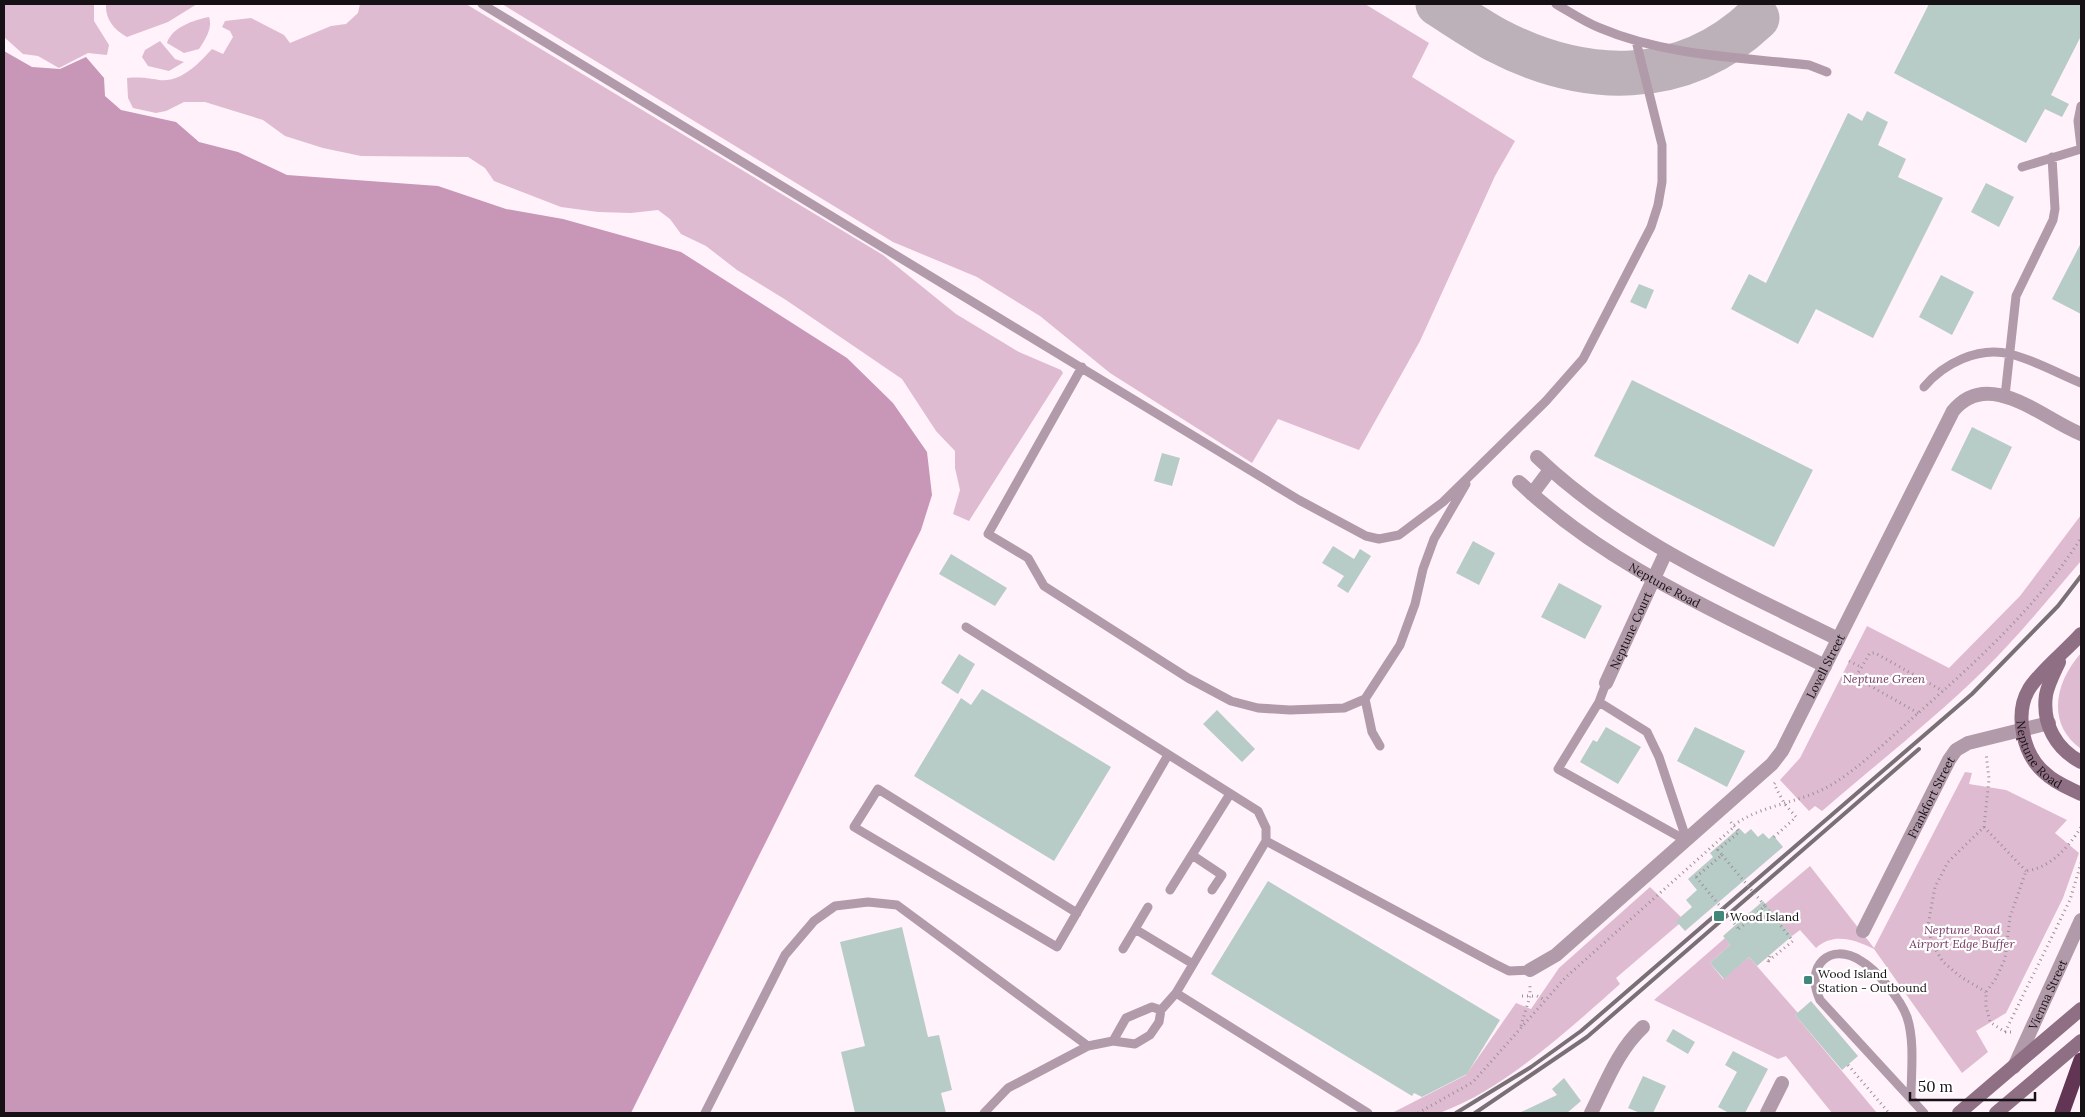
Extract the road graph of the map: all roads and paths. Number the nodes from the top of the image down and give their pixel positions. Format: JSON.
{"nodes":[{"id":1,"x":482,"y":4,"type":"edge"},
{"id":2,"x":1556,"y":4,"type":"edge"},
{"id":3,"x":1636,"y":41,"type":"junction"},
{"id":4,"x":1827,"y":72,"type":"dead end"},
{"id":5,"x":2081,"y":106,"type":"edge"},
{"id":6,"x":2081,"y":148,"type":"edge"},
{"id":7,"x":2052,"y":157,"type":"junction"},
{"id":8,"x":2022,"y":167,"type":"dead end"},
{"id":9,"x":2009,"y":353,"type":"junction"},
{"id":10,"x":1082,"y":367,"type":"junction"},
{"id":11,"x":2081,"y":383,"type":"edge"},
{"id":12,"x":1924,"y":387,"type":"dead end"},
{"id":13,"x":2005,"y":396,"type":"junction"},
{"id":14,"x":2081,"y":434,"type":"edge"},
{"id":15,"x":1537,"y":457,"type":"dead end"},
{"id":16,"x":1550,"y":470,"type":"junction"},
{"id":17,"x":1472,"y":472,"type":"junction"},
{"id":18,"x":1519,"y":482,"type":"dead end"},
{"id":19,"x":1532,"y":494,"type":"junction"},
{"id":20,"x":2081,"y":538,"type":"edge"},
{"id":21,"x":1666,"y":552,"type":"junction"},
{"id":22,"x":1653,"y":580,"type":"junction"},
{"id":23,"x":966,"y":627,"type":"dead end"},
{"id":24,"x":2081,"y":634,"type":"edge"},
{"id":25,"x":1838,"y":639,"type":"junction"},
{"id":26,"x":2062,"y":656,"type":"junction"},
{"id":27,"x":1849,"y":661,"type":"dead end"},
{"id":28,"x":1825,"y":666,"type":"junction"},
{"id":29,"x":1861,"y":667,"type":"junction"},
{"id":30,"x":1606,"y":683,"type":"joint"},
{"id":31,"x":1943,"y":692,"type":"junction"},
{"id":32,"x":1365,"y":699,"type":"junction"},
{"id":33,"x":1599,"y":702,"type":"junction"},
{"id":34,"x":1918,"y":713,"type":"junction"},
{"id":35,"x":2049,"y":723,"type":"junction"},
{"id":36,"x":2023,"y":730,"type":"junction"},
{"id":37,"x":1380,"y":746,"type":"dead end"},
{"id":38,"x":1986,"y":751,"type":"dead end"},
{"id":39,"x":1168,"y":755,"type":"junction"},
{"id":40,"x":2081,"y":762,"type":"edge"},
{"id":41,"x":1778,"y":778,"type":"dead end"},
{"id":42,"x":1230,"y":794,"type":"junction"},
{"id":43,"x":2081,"y":794,"type":"edge"},
{"id":44,"x":1784,"y":803,"type":"junction"},
{"id":45,"x":1734,"y":826,"type":"junction"},
{"id":46,"x":1984,"y":827,"type":"junction"},
{"id":47,"x":2081,"y":827,"type":"edge"},
{"id":48,"x":1774,"y":837,"type":"dead end"},
{"id":49,"x":1266,"y":841,"type":"junction"},
{"id":50,"x":1687,"y":841,"type":"junction"},
{"id":51,"x":1722,"y":854,"type":"junction"},
{"id":52,"x":1192,"y":855,"type":"junction"},
{"id":53,"x":2081,"y":863,"type":"edge"},
{"id":54,"x":2026,"y":871,"type":"junction"},
{"id":55,"x":1170,"y":890,"type":"dead end"},
{"id":56,"x":1212,"y":890,"type":"dead end"},
{"id":57,"x":1765,"y":906,"type":"junction"},
{"id":58,"x":1148,"y":907,"type":"dead end"},
{"id":59,"x":1077,"y":913,"type":"junction"},
{"id":60,"x":2081,"y":920,"type":"edge"},
{"id":61,"x":1135,"y":929,"type":"junction"},
{"id":62,"x":1863,"y":931,"type":"dead end"},
{"id":63,"x":1124,"y":949,"type":"dead end"},
{"id":64,"x":1771,"y":954,"type":"dead end"},
{"id":65,"x":1193,"y":964,"type":"junction"},
{"id":66,"x":1530,"y":970,"type":"junction"},
{"id":67,"x":1986,"y":992,"type":"junction"},
{"id":68,"x":1176,"y":993,"type":"junction"},
{"id":69,"x":1522,"y":996,"type":"dead end"},
{"id":70,"x":1530,"y":996,"type":"junction"},
{"id":71,"x":1545,"y":1000,"type":"junction"},
{"id":72,"x":2081,"y":1009,"type":"edge"},
{"id":73,"x":1161,"y":1010,"type":"junction"},
{"id":74,"x":1520,"y":1027,"type":"junction"},
{"id":75,"x":1643,"y":1027,"type":"dead end"},
{"id":76,"x":2005,"y":1032,"type":"junction"},
{"id":77,"x":2012,"y":1032,"type":"dead end"},
{"id":78,"x":1113,"y":1041,"type":"junction"},
{"id":79,"x":2081,"y":1041,"type":"edge"},
{"id":80,"x":1088,"y":1046,"type":"junction"},
{"id":81,"x":2081,"y":1060,"type":"edge"},
{"id":82,"x":1848,"y":1065,"type":"dead end"},
{"id":83,"x":2014,"y":1068,"type":"junction"},
{"id":84,"x":1782,"y":1083,"type":"dead end"},
{"id":85,"x":1911,"y":1098,"type":"junction"},
{"id":86,"x":705,"y":1113,"type":"edge"},
{"id":87,"x":984,"y":1113,"type":"edge"},
{"id":88,"x":1368,"y":1113,"type":"edge"},
{"id":89,"x":1418,"y":1113,"type":"edge"},
{"id":90,"x":1591,"y":1113,"type":"edge"},
{"id":91,"x":1767,"y":1113,"type":"edge"},
{"id":92,"x":1889,"y":1113,"type":"edge"},
{"id":93,"x":1924,"y":1113,"type":"edge"},
{"id":94,"x":1959,"y":1113,"type":"edge"},
{"id":95,"x":1996,"y":1113,"type":"edge"},
{"id":96,"x":2062,"y":1113,"type":"edge"}],
"edges":[{"from":1,"to":10,"type":"lane"},
{"from":2,"to":3,"type":"lane"},
{"from":3,"to":4,"type":"lane"},
{"from":3,"to":17,"type":"lane"},
{"from":5,"to":6,"type":"lane"},
{"from":6,"to":7,"type":"lane"},
{"from":7,"to":8,"type":"lane"},
{"from":7,"to":9,"type":"lane"},
{"from":9,"to":11,"type":"lane"},
{"from":9,"to":12,"type":"lane"},
{"from":9,"to":13,"type":"lane"},
{"from":10,"to":17,"type":"lane"},
{"from":10,"to":32,"type":"lane"},
{"from":13,"to":14,"type":"street","name":"Lovell Street"},
{"from":13,"to":25,"type":"street","name":"Lovell Street"},
{"from":15,"to":16,"type":"street"},
{"from":16,"to":19,"type":"street"},
{"from":16,"to":21,"type":"street"},
{"from":17,"to":32,"type":"lane"},
{"from":18,"to":19,"type":"street","name":"Neptune Road"},
{"from":19,"to":22,"type":"street","name":"Neptune Road"},
{"from":20,"to":31,"type":"path"},
{"from":21,"to":22,"type":"street","name":"Neptune Court"},
{"from":21,"to":25,"type":"street"},
{"from":22,"to":28,"type":"street","name":"Neptune Road"},
{"from":22,"to":30,"type":"street","name":"Neptune Court"},
{"from":23,"to":39,"type":"lane"},
{"from":24,"to":26,"type":"main road"},
{"from":25,"to":28,"type":"street","name":"Lovell Street"},
{"from":26,"to":35,"type":"main road","name":"Neptune Road"},
{"from":26,"to":36,"type":"main road","name":"Neptune Road"},
{"from":27,"to":29,"type":"path"},
{"from":28,"to":50,"type":"street","name":"Lovell Street"},
{"from":29,"to":31,"type":"path"},
{"from":29,"to":34,"type":"path"},
{"from":30,"to":33,"type":"lane"},
{"from":31,"to":34,"type":"path"},
{"from":32,"to":37,"type":"lane"},
{"from":33,"to":50,"type":"lane"},
{"from":33,"to":50,"type":"lane"},
{"from":34,"to":44,"type":"path"},
{"from":35,"to":36,"type":"street","name":"Frankfort Street"},
{"from":35,"to":40,"type":"main road","name":"Neptune Road"},
{"from":36,"to":43,"type":"main road","name":"Neptune Road"},
{"from":36,"to":62,"type":"street","name":"Frankfort Street"},
{"from":38,"to":46,"type":"path"},
{"from":39,"to":42,"type":"lane"},
{"from":39,"to":59,"type":"lane"},
{"from":41,"to":44,"type":"path"},
{"from":42,"to":49,"type":"lane"},
{"from":42,"to":52,"type":"lane"},
{"from":44,"to":45,"type":"path"},
{"from":44,"to":48,"type":"path"},
{"from":45,"to":51,"type":"path"},
{"from":45,"to":71,"type":"path"},
{"from":46,"to":54,"type":"path"},
{"from":46,"to":67,"type":"path"},
{"from":47,"to":54,"type":"path"},
{"from":49,"to":65,"type":"lane"},
{"from":49,"to":66,"type":"lane"},
{"from":50,"to":66,"type":"street","name":"Lovell Street"},
{"from":51,"to":57,"type":"path","bridge":true},
{"from":51,"to":57,"type":"path","bridge":true},
{"from":52,"to":55,"type":"lane"},
{"from":52,"to":56,"type":"lane"},
{"from":53,"to":76,"type":"path"},
{"from":54,"to":67,"type":"path"},
{"from":57,"to":64,"type":"path"},
{"from":58,"to":61,"type":"lane"},
{"from":59,"to":59,"type":"lane"},
{"from":60,"to":83,"type":"street","name":"Vienna Street"},
{"from":61,"to":63,"type":"lane"},
{"from":61,"to":65,"type":"lane"},
{"from":65,"to":68,"type":"lane"},
{"from":66,"to":70,"type":"path"},
{"from":67,"to":76,"type":"path"},
{"from":68,"to":73,"type":"lane"},
{"from":68,"to":88,"type":"lane"},
{"from":69,"to":70,"type":"path"},
{"from":70,"to":71,"type":"path"},
{"from":70,"to":74,"type":"path"},
{"from":71,"to":74,"type":"path"},
{"from":72,"to":83,"type":"main road"},
{"from":73,"to":78,"type":"lane"},
{"from":73,"to":78,"type":"lane"},
{"from":74,"to":89,"type":"path"},
{"from":75,"to":90,"type":"street"},
{"from":76,"to":77,"type":"path"},
{"from":78,"to":80,"type":"lane"},
{"from":79,"to":95,"type":"main road"},
{"from":80,"to":86,"type":"lane"},
{"from":80,"to":87,"type":"lane"},
{"from":81,"to":96,"type":"highway"},
{"from":82,"to":92,"type":"path"},
{"from":83,"to":94,"type":"main road"},
{"from":84,"to":91,"type":"street"},
{"from":85,"to":85,"type":"lane"},
{"from":85,"to":93,"type":"lane"}]}
